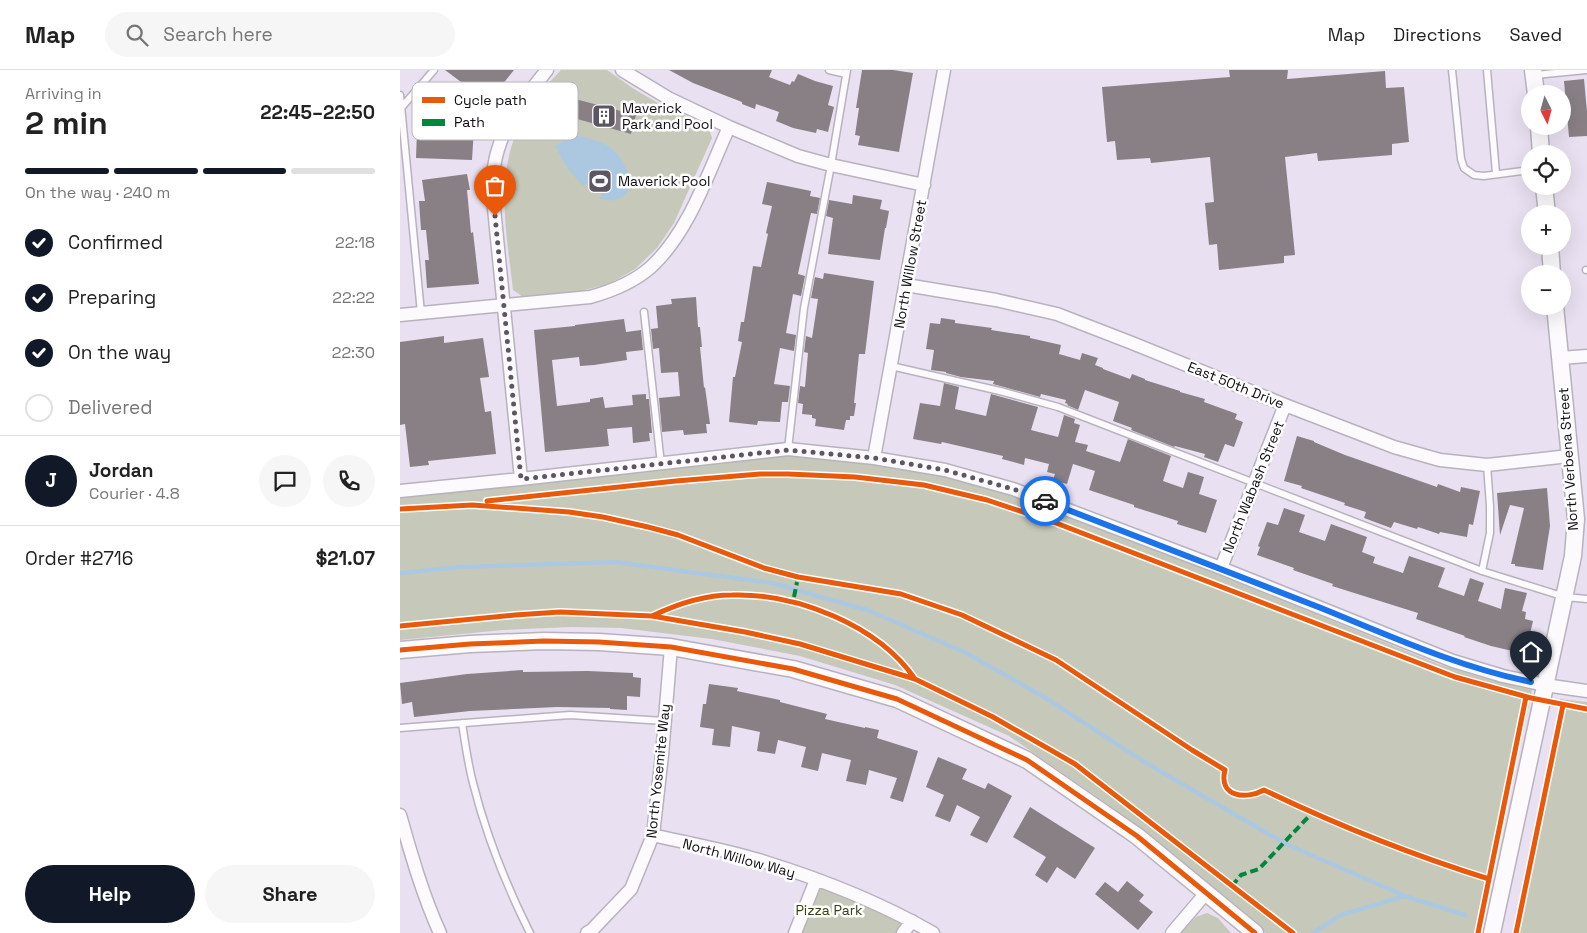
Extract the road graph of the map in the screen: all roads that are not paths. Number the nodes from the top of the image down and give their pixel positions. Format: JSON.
{"nodes":[{"id":1,"x":434,"y":70,"type":"edge"},
{"id":2,"x":547,"y":70,"type":"edge"},
{"id":3,"x":622,"y":70,"type":"edge"},
{"id":4,"x":829,"y":70,"type":"edge"},
{"id":5,"x":944,"y":70,"type":"edge"},
{"id":6,"x":1452,"y":70,"type":"edge"},
{"id":7,"x":1487,"y":70,"type":"edge"},
{"id":8,"x":1586,"y":70,"type":"edge"},
{"id":9,"x":847,"y":72,"type":"edge"},
{"id":10,"x":1534,"y":73,"type":"edge"},
{"id":11,"x":424,"y":82,"type":"edge"},
{"id":12,"x":538,"y":82,"type":"edge"},
{"id":13,"x":400,"y":95,"type":"edge"},
{"id":14,"x":412,"y":95,"type":"edge"},
{"id":15,"x":401,"y":108,"type":"junction"},
{"id":16,"x":729,"y":127,"type":"junction"},
{"id":17,"x":501,"y":140,"type":"edge"},
{"id":18,"x":831,"y":165,"type":"junction"},
{"id":19,"x":1521,"y":171,"type":"edge"},
{"id":20,"x":1496,"y":173,"type":"junction"},
{"id":21,"x":924,"y":185,"type":"junction"},
{"id":22,"x":906,"y":285,"type":"junction"},
{"id":23,"x":505,"y":306,"type":"junction"},
{"id":24,"x":644,"y":312,"type":"dead end"},
{"id":25,"x":421,"y":313,"type":"junction"},
{"id":26,"x":400,"y":315,"type":"edge"},
{"id":27,"x":1556,"y":315,"type":"edge"},
{"id":28,"x":1587,"y":356,"type":"edge"},
{"id":29,"x":1560,"y":358,"type":"junction"},
{"id":30,"x":891,"y":366,"type":"junction"},
{"id":31,"x":1285,"y":405,"type":"junction"},
{"id":32,"x":788,"y":450,"type":"junction"},
{"id":33,"x":1569,"y":456,"type":"junction"},
{"id":34,"x":874,"y":458,"type":"junction"},
{"id":35,"x":661,"y":464,"type":"junction"},
{"id":36,"x":1487,"y":465,"type":"junction"},
{"id":37,"x":521,"y":479,"type":"junction"},
{"id":38,"x":1254,"y":483,"type":"junction"},
{"id":39,"x":400,"y":491,"type":"edge"},
{"id":40,"x":1220,"y":568,"type":"junction"},
{"id":41,"x":1482,"y":571,"type":"junction"},
{"id":42,"x":1565,"y":597,"type":"junction"},
{"id":43,"x":1587,"y":599,"type":"edge"},
{"id":44,"x":671,"y":647,"type":"junction"},
{"id":45,"x":400,"y":650,"type":"edge"},
{"id":46,"x":1545,"y":686,"type":"junction"},
{"id":47,"x":1587,"y":691,"type":"edge"},
{"id":48,"x":664,"y":721,"type":"junction"},
{"id":49,"x":462,"y":723,"type":"junction"},
{"id":50,"x":400,"y":728,"type":"edge"},
{"id":51,"x":400,"y":814,"type":"edge"},
{"id":52,"x":653,"y":835,"type":"junction"},
{"id":53,"x":816,"y":880,"type":"junction"},
{"id":54,"x":1206,"y":893,"type":"junction"},
{"id":55,"x":912,"y":921,"type":"junction"},
{"id":56,"x":440,"y":933,"type":"edge"},
{"id":57,"x":530,"y":933,"type":"edge"},
{"id":58,"x":587,"y":933,"type":"edge"},
{"id":59,"x":795,"y":933,"type":"edge"},
{"id":60,"x":903,"y":933,"type":"edge"},
{"id":61,"x":933,"y":933,"type":"edge"},
{"id":62,"x":1172,"y":933,"type":"edge"},
{"id":63,"x":1255,"y":933,"type":"edge"},
{"id":64,"x":1492,"y":933,"type":"edge"}],
"edges":[{"from":1,"to":11,"type":"lane"},
{"from":2,"to":12,"type":"street"},
{"from":3,"to":16,"type":"street"},
{"from":4,"to":9,"type":"lane"},
{"from":5,"to":21,"type":"street","name":"North Willow Street"},
{"from":6,"to":20,"type":"lane"},
{"from":7,"to":20,"type":"lane"},
{"from":8,"to":10,"type":"lane"},
{"from":9,"to":18,"type":"lane"},
{"from":13,"to":15,"type":"lane"},
{"from":14,"to":15,"type":"lane"},
{"from":15,"to":25,"type":"lane"},
{"from":16,"to":18,"type":"street"},
{"from":16,"to":23,"type":"street"},
{"from":17,"to":23,"type":"street"},
{"from":18,"to":21,"type":"street"},
{"from":18,"to":32,"type":"lane"},
{"from":19,"to":20,"type":"lane"},
{"from":21,"to":22,"type":"street","name":"North Willow Street"},
{"from":22,"to":30,"type":"street","name":"North Willow Street"},
{"from":22,"to":31,"type":"street","name":"East 50th Drive"},
{"from":23,"to":25,"type":"street"},
{"from":23,"to":37,"type":"street"},
{"from":24,"to":35,"type":"lane"},
{"from":25,"to":26,"type":"street"},
{"from":27,"to":29,"type":"street","name":"North Verbena Street"},
{"from":28,"to":29,"type":"street"},
{"from":29,"to":33,"type":"street","name":"North Verbena Street"},
{"from":30,"to":34,"type":"street","name":"North Willow Street"},
{"from":30,"to":38,"type":"lane"},
{"from":31,"to":36,"type":"street","name":"East 50th Drive"},
{"from":31,"to":38,"type":"street","name":"North Wabash Street"},
{"from":32,"to":34,"type":"street"},
{"from":32,"to":35,"type":"street"},
{"from":33,"to":36,"type":"street","name":"East 50th Drive"},
{"from":33,"to":42,"type":"street","name":"North Verbena Street"},
{"from":34,"to":40,"type":"street"},
{"from":35,"to":37,"type":"street"},
{"from":36,"to":41,"type":"lane"},
{"from":37,"to":39,"type":"street"},
{"from":38,"to":40,"type":"street","name":"North Wabash Street"},
{"from":38,"to":41,"type":"lane"},
{"from":40,"to":46,"type":"street"},
{"from":41,"to":42,"type":"lane"},
{"from":42,"to":43,"type":"lane"},
{"from":42,"to":46,"type":"street","name":"North Verbena Street"},
{"from":44,"to":45,"type":"street"},
{"from":44,"to":48,"type":"street","name":"North Yosemite Way"},
{"from":44,"to":54,"type":"street"},
{"from":46,"to":47,"type":"street"},
{"from":46,"to":64,"type":"street","name":"North Verbena Street"},
{"from":48,"to":49,"type":"lane"},
{"from":48,"to":52,"type":"street","name":"North Yosemite Way"},
{"from":49,"to":50,"type":"lane"},
{"from":49,"to":57,"type":"lane"},
{"from":51,"to":56,"type":"street"},
{"from":52,"to":53,"type":"street","name":"North Willow Way"},
{"from":52,"to":58,"type":"street","name":"North Yosemite Way"},
{"from":53,"to":55,"type":"street","name":"North Willow Way"},
{"from":53,"to":59,"type":"street"},
{"from":54,"to":62,"type":"street"},
{"from":54,"to":63,"type":"street"},
{"from":55,"to":60,"type":"street"},
{"from":55,"to":61,"type":"street","name":"North Willow Way"}]}
